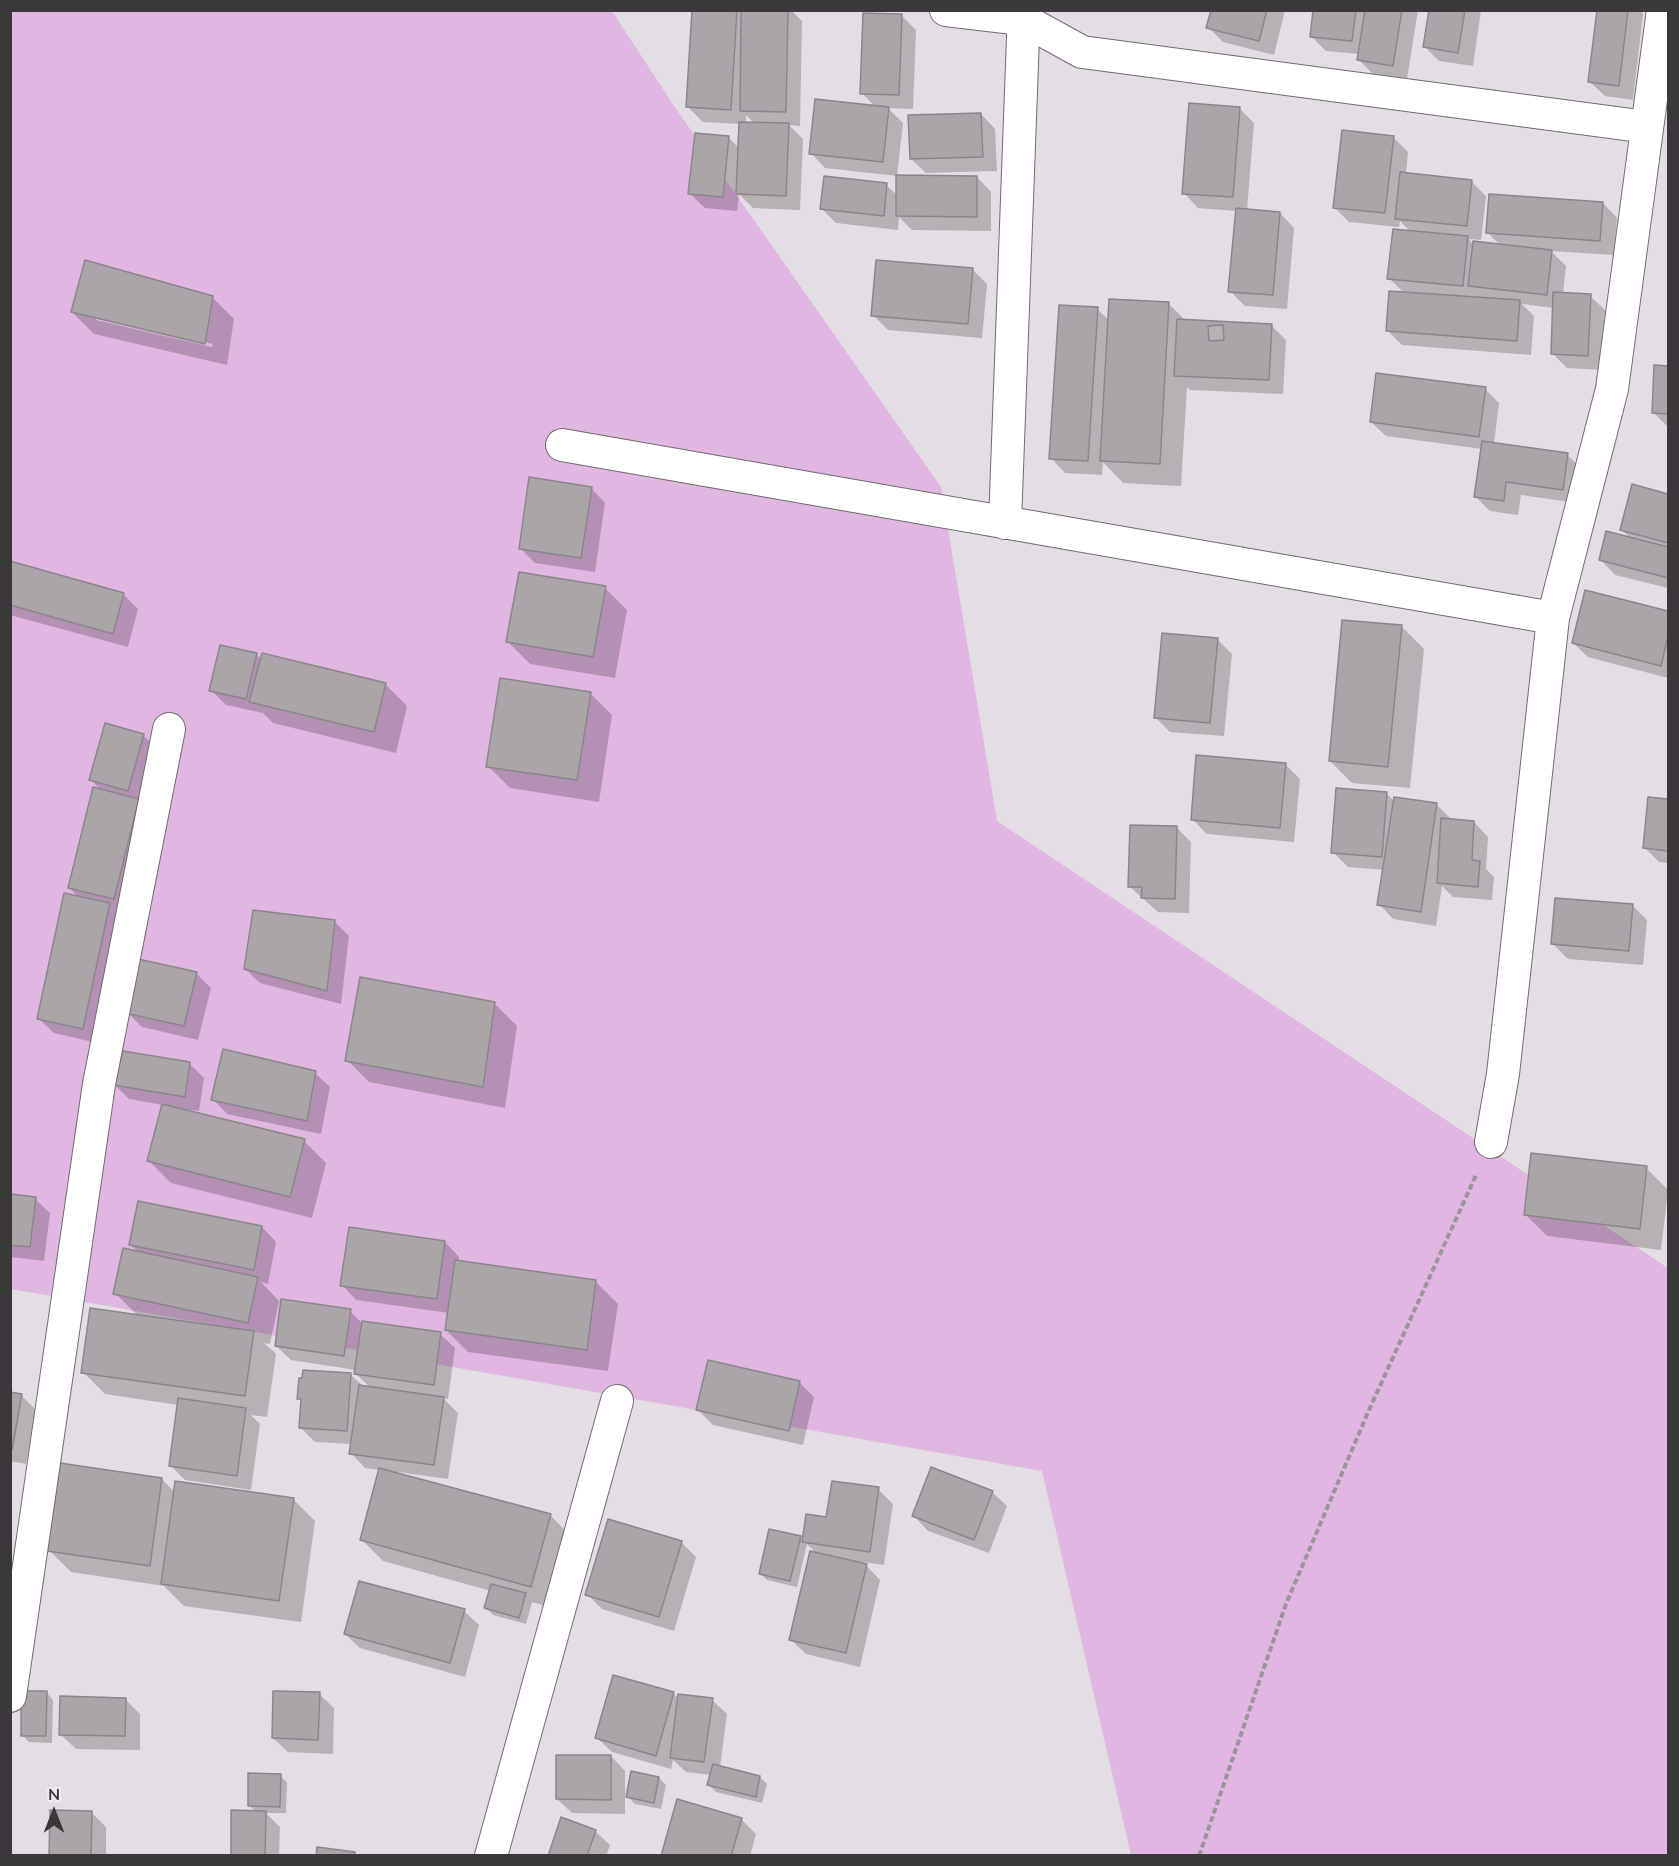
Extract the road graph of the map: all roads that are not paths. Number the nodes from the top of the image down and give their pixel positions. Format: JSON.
{"nodes":[{"id":1,"x":945,"y":10,"type":"edge"},
{"id":2,"x":1664,"y":10,"type":"edge"},
{"id":3,"x":1023,"y":15,"type":"edge"},
{"id":4,"x":1647,"y":127,"type":"junction"},
{"id":5,"x":562,"y":445,"type":"dead end"},
{"id":6,"x":1005,"y":523,"type":"junction"},
{"id":7,"x":1553,"y":618,"type":"junction"},
{"id":8,"x":169,"y":729,"type":"dead end"},
{"id":9,"x":1491,"y":1142,"type":"road end"},
{"id":10,"x":617,"y":1401,"type":"dead end"},
{"id":11,"x":10,"y":1696,"type":"edge"},
{"id":12,"x":492,"y":1856,"type":"edge"}],
"edges":[{"from":1,"to":3,"type":"street"},
{"from":2,"to":4,"type":"street"},
{"from":3,"to":4,"type":"street"},
{"from":3,"to":6,"type":"street"},
{"from":4,"to":7,"type":"street"},
{"from":5,"to":6,"type":"street"},
{"from":6,"to":7,"type":"street"},
{"from":7,"to":9,"type":"street"},
{"from":8,"to":11,"type":"street"},
{"from":10,"to":12,"type":"street"}]}
